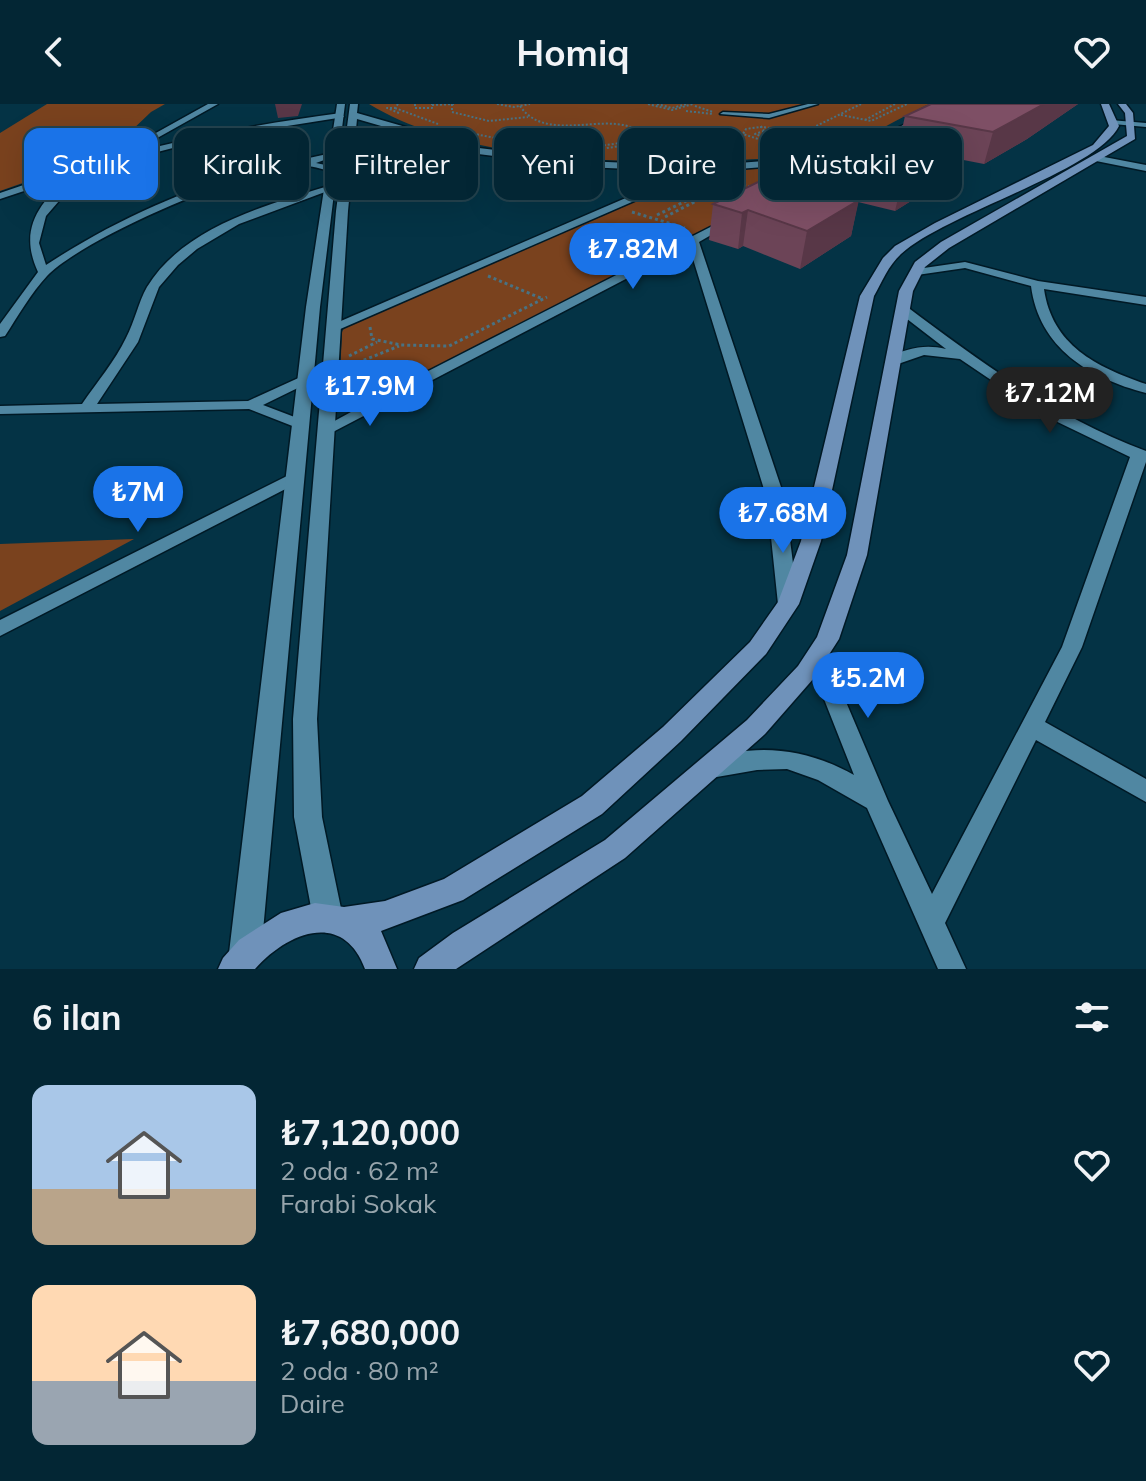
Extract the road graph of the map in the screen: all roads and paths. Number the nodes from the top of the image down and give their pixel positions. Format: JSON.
{"nodes":[{"id":1,"x":214,"y":104,"type":"edge"},
{"id":2,"x":391,"y":104,"type":"edge"},
{"id":3,"x":398,"y":104,"type":"edge"},
{"id":4,"x":415,"y":104,"type":"edge"},
{"id":5,"x":432,"y":104,"type":"edge"},
{"id":6,"x":453,"y":104,"type":"edge"},
{"id":7,"x":497,"y":104,"type":"edge"},
{"id":8,"x":530,"y":104,"type":"edge"},
{"id":9,"x":648,"y":104,"type":"edge"},
{"id":10,"x":657,"y":104,"type":"edge"},
{"id":11,"x":687,"y":104,"type":"edge"},
{"id":12,"x":815,"y":104,"type":"edge"},
{"id":13,"x":861,"y":104,"type":"edge"},
{"id":14,"x":895,"y":104,"type":"edge"},
{"id":15,"x":907,"y":104,"type":"edge"},
{"id":16,"x":938,"y":104,"type":"edge"},
{"id":17,"x":954,"y":104,"type":"edge"},
{"id":18,"x":694,"y":105,"type":"edge"},
{"id":19,"x":520,"y":106,"type":"junction"},
{"id":20,"x":350,"y":108,"type":"edge"},
{"id":21,"x":387,"y":108,"type":"junction"},
{"id":22,"x":395,"y":108,"type":"junction"},
{"id":23,"x":667,"y":109,"type":"junction"},
{"id":24,"x":680,"y":110,"type":"junction"},
{"id":25,"x":723,"y":114,"type":"junction"},
{"id":26,"x":839,"y":115,"type":"junction"},
{"id":27,"x":528,"y":117,"type":"junction"},
{"id":28,"x":865,"y":120,"type":"junction"},
{"id":29,"x":1130,"y":122,"type":"edge"},
{"id":30,"x":344,"y":128,"type":"edge"},
{"id":31,"x":351,"y":128,"type":"edge"},
{"id":32,"x":394,"y":128,"type":"edge"},
{"id":33,"x":631,"y":128,"type":"edge"},
{"id":34,"x":774,"y":128,"type":"edge"},
{"id":35,"x":812,"y":128,"type":"edge"},
{"id":36,"x":760,"y":133,"type":"edge"},
{"id":37,"x":756,"y":135,"type":"junction"},
{"id":38,"x":158,"y":136,"type":"edge"},
{"id":39,"x":760,"y":136,"type":"edge"},
{"id":40,"x":746,"y":137,"type":"junction"},
{"id":41,"x":494,"y":139,"type":"edge"},
{"id":42,"x":760,"y":139,"type":"edge"},
{"id":43,"x":494,"y":141,"type":"edge"},
{"id":44,"x":619,"y":143,"type":"edge"},
{"id":45,"x":619,"y":144,"type":"edge"},
{"id":46,"x":158,"y":149,"type":"edge"},
{"id":47,"x":478,"y":150,"type":"edge"},
{"id":48,"x":1099,"y":159,"type":"junction"},
{"id":49,"x":744,"y":160,"type":"edge"},
{"id":50,"x":619,"y":162,"type":"edge"},
{"id":51,"x":619,"y":166,"type":"edge"},
{"id":52,"x":744,"y":167,"type":"edge"},
{"id":53,"x":1146,"y":168,"type":"edge"},
{"id":54,"x":325,"y":169,"type":"edge"},
{"id":55,"x":325,"y":175,"type":"edge"},
{"id":56,"x":744,"y":185,"type":"edge"},
{"id":57,"x":24,"y":187,"type":"edge"},
{"id":58,"x":744,"y":194,"type":"edge"},
{"id":59,"x":0,"y":196,"type":"edge"},
{"id":60,"x":744,"y":197,"type":"edge"},
{"id":61,"x":49,"y":200,"type":"edge"},
{"id":62,"x":328,"y":200,"type":"edge"},
{"id":63,"x":345,"y":200,"type":"edge"},
{"id":64,"x":622,"y":200,"type":"edge"},
{"id":65,"x":689,"y":200,"type":"edge"},
{"id":66,"x":699,"y":200,"type":"edge"},
{"id":67,"x":711,"y":200,"type":"edge"},
{"id":68,"x":734,"y":200,"type":"edge"},
{"id":69,"x":752,"y":200,"type":"edge"},
{"id":70,"x":665,"y":202,"type":"dead end"},
{"id":71,"x":631,"y":206,"type":"dead end"},
{"id":72,"x":676,"y":206,"type":"junction"},
{"id":73,"x":684,"y":208,"type":"junction"},
{"id":74,"x":625,"y":209,"type":"dead end"},
{"id":75,"x":657,"y":215,"type":"junction"},
{"id":76,"x":740,"y":216,"type":"edge"},
{"id":77,"x":665,"y":217,"type":"junction"},
{"id":78,"x":688,"y":233,"type":"junction"},
{"id":79,"x":674,"y":234,"type":"dead end"},
{"id":80,"x":567,"y":235,"type":"dead end"},
{"id":81,"x":944,"y":246,"type":"junction"},
{"id":82,"x":639,"y":251,"type":"dead end"},
{"id":83,"x":74,"y":252,"type":"junction"},
{"id":84,"x":665,"y":255,"type":"junction"},
{"id":85,"x":627,"y":257,"type":"junction"},
{"id":86,"x":36,"y":258,"type":"junction"},
{"id":87,"x":698,"y":261,"type":"junction"},
{"id":88,"x":613,"y":264,"type":"dead end"},
{"id":89,"x":965,"y":265,"type":"junction"},
{"id":90,"x":619,"y":266,"type":"dead end"},
{"id":91,"x":44,"y":272,"type":"junction"},
{"id":92,"x":917,"y":272,"type":"junction"},
{"id":93,"x":481,"y":273,"type":"dead end"},
{"id":94,"x":1037,"y":284,"type":"junction"},
{"id":95,"x":557,"y":292,"type":"dead end"},
{"id":96,"x":543,"y":299,"type":"junction"},
{"id":97,"x":1146,"y":301,"type":"edge"},
{"id":98,"x":902,"y":309,"type":"junction"},
{"id":99,"x":370,"y":322,"type":"dead end"},
{"id":100,"x":333,"y":327,"type":"junction"},
{"id":101,"x":0,"y":333,"type":"edge"},
{"id":102,"x":379,"y":341,"type":"junction"},
{"id":103,"x":401,"y":345,"type":"junction"},
{"id":104,"x":448,"y":352,"type":"dead end"},
{"id":105,"x":893,"y":361,"type":"junction"},
{"id":106,"x":977,"y":366,"type":"junction"},
{"id":107,"x":305,"y":379,"type":"junction"},
{"id":108,"x":329,"y":383,"type":"junction"},
{"id":109,"x":1146,"y":389,"type":"edge"},
{"id":110,"x":397,"y":391,"type":"junction"},
{"id":111,"x":251,"y":405,"type":"junction"},
{"id":112,"x":87,"y":408,"type":"junction"},
{"id":113,"x":0,"y":410,"type":"edge"},
{"id":114,"x":300,"y":424,"type":"junction"},
{"id":115,"x":326,"y":430,"type":"junction"},
{"id":116,"x":1143,"y":456,"type":"edge"},
{"id":117,"x":295,"y":477,"type":"junction"},
{"id":118,"x":788,"y":604,"type":"junction"},
{"id":119,"x":0,"y":629,"type":"edge"},
{"id":120,"x":817,"y":656,"type":"junction"},
{"id":121,"x":1032,"y":726,"type":"junction"},
{"id":122,"x":711,"y":768,"type":"junction"},
{"id":123,"x":1146,"y":791,"type":"edge"},
{"id":124,"x":876,"y":801,"type":"junction"},
{"id":125,"x":336,"y":920,"type":"junction"},
{"id":126,"x":931,"y":923,"type":"junction"},
{"id":127,"x":240,"y":961,"type":"edge"},
{"id":128,"x":381,"y":969,"type":"edge"},
{"id":129,"x":430,"y":969,"type":"edge"},
{"id":130,"x":952,"y":969,"type":"edge"}],
"edges":[{"from":1,"to":38,"type":"street"},
{"from":2,"to":21,"type":"path"},
{"from":3,"to":22,"type":"path"},
{"from":4,"to":5,"type":"path"},
{"from":5,"to":6,"type":"path"},
{"from":6,"to":27,"type":"path"},
{"from":7,"to":19,"type":"path"},
{"from":8,"to":19,"type":"path"},
{"from":9,"to":23,"type":"path"},
{"from":10,"to":23,"type":"path"},
{"from":11,"to":23,"type":"path"},
{"from":12,"to":25,"type":"street"},
{"from":13,"to":26,"type":"path"},
{"from":14,"to":28,"type":"path"},
{"from":15,"to":28,"type":"path"},
{"from":16,"to":17,"type":"street"},
{"from":18,"to":24,"type":"path"},
{"from":18,"to":25,"type":"path"},
{"from":19,"to":27,"type":"path"},
{"from":20,"to":30,"type":"street"},
{"from":20,"to":31,"type":"street"},
{"from":20,"to":32,"type":"street"},
{"from":20,"to":46,"type":"street"},
{"from":20,"to":50,"type":"street"},
{"from":21,"to":22,"type":"path"},
{"from":21,"to":22,"type":"path"},
{"from":23,"to":24,"type":"path"},
{"from":24,"to":25,"type":"path"},
{"from":26,"to":28,"type":"path"},
{"from":26,"to":35,"type":"path"},
{"from":27,"to":33,"type":"path"},
{"from":29,"to":48,"type":"main road"},
{"from":29,"to":118,"type":"main road"},
{"from":34,"to":40,"type":"path"},
{"from":36,"to":37,"type":"path"},
{"from":37,"to":39,"type":"path"},
{"from":37,"to":40,"type":"path"},
{"from":40,"to":42,"type":"path"},
{"from":41,"to":43,"type":"path"},
{"from":44,"to":45,"type":"path"},
{"from":47,"to":51,"type":"street"},
{"from":48,"to":53,"type":"street"},
{"from":48,"to":81,"type":"main road"},
{"from":49,"to":52,"type":"street"},
{"from":54,"to":83,"type":"street"},
{"from":55,"to":112,"type":"street"},
{"from":56,"to":58,"type":"path"},
{"from":57,"to":59,"type":"street"},
{"from":60,"to":69,"type":"path"},
{"from":61,"to":86,"type":"street"},
{"from":62,"to":107,"type":"street"},
{"from":63,"to":100,"type":"street"},
{"from":64,"to":100,"type":"street"},
{"from":65,"to":72,"type":"path"},
{"from":66,"to":73,"type":"path"},
{"from":67,"to":68,"type":"path"},
{"from":70,"to":72,"type":"path"},
{"from":71,"to":75,"type":"path"},
{"from":72,"to":73,"type":"path"},
{"from":72,"to":75,"type":"path"},
{"from":73,"to":77,"type":"path"},
{"from":74,"to":78,"type":"path"},
{"from":75,"to":77,"type":"path"},
{"from":76,"to":78,"type":"street"},
{"from":77,"to":78,"type":"path"},
{"from":78,"to":79,"type":"path"},
{"from":78,"to":84,"type":"street"},
{"from":78,"to":87,"type":"street"},
{"from":80,"to":85,"type":"path"},
{"from":81,"to":89,"type":"street"},
{"from":81,"to":92,"type":"main road"},
{"from":82,"to":85,"type":"path"},
{"from":83,"to":86,"type":"street"},
{"from":83,"to":91,"type":"street"},
{"from":84,"to":87,"type":"street"},
{"from":84,"to":110,"type":"street"},
{"from":85,"to":88,"type":"path"},
{"from":85,"to":90,"type":"path"},
{"from":86,"to":91,"type":"street"},
{"from":87,"to":118,"type":"street"},
{"from":89,"to":92,"type":"street"},
{"from":89,"to":94,"type":"street"},
{"from":91,"to":101,"type":"street"},
{"from":92,"to":98,"type":"main road"},
{"from":93,"to":96,"type":"path"},
{"from":94,"to":97,"type":"street"},
{"from":94,"to":109,"type":"street"},
{"from":95,"to":96,"type":"path"},
{"from":96,"to":103,"type":"path"},
{"from":96,"to":104,"type":"path"},
{"from":98,"to":105,"type":"main road"},
{"from":98,"to":106,"type":"street"},
{"from":99,"to":102,"type":"path"},
{"from":100,"to":108,"type":"street"},
{"from":102,"to":103,"type":"path"},
{"from":102,"to":103,"type":"path"},
{"from":105,"to":106,"type":"street"},
{"from":105,"to":120,"type":"main road"},
{"from":106,"to":116,"type":"street"},
{"from":107,"to":111,"type":"street"},
{"from":107,"to":114,"type":"street"},
{"from":108,"to":110,"type":"street"},
{"from":108,"to":115,"type":"street"},
{"from":110,"to":115,"type":"street"},
{"from":111,"to":112,"type":"street"},
{"from":111,"to":114,"type":"street"},
{"from":112,"to":113,"type":"street"},
{"from":114,"to":117,"type":"street"},
{"from":115,"to":125,"type":"street"},
{"from":116,"to":121,"type":"street"},
{"from":117,"to":119,"type":"street"},
{"from":117,"to":127,"type":"street"},
{"from":118,"to":125,"type":"main road"},
{"from":120,"to":122,"type":"main road"},
{"from":120,"to":124,"type":"street"},
{"from":121,"to":123,"type":"street"},
{"from":121,"to":126,"type":"street"},
{"from":122,"to":124,"type":"street"},
{"from":122,"to":129,"type":"main road"},
{"from":124,"to":126,"type":"street"},
{"from":125,"to":127,"type":"main road"},
{"from":125,"to":128,"type":"main road"},
{"from":126,"to":130,"type":"street"}]}
